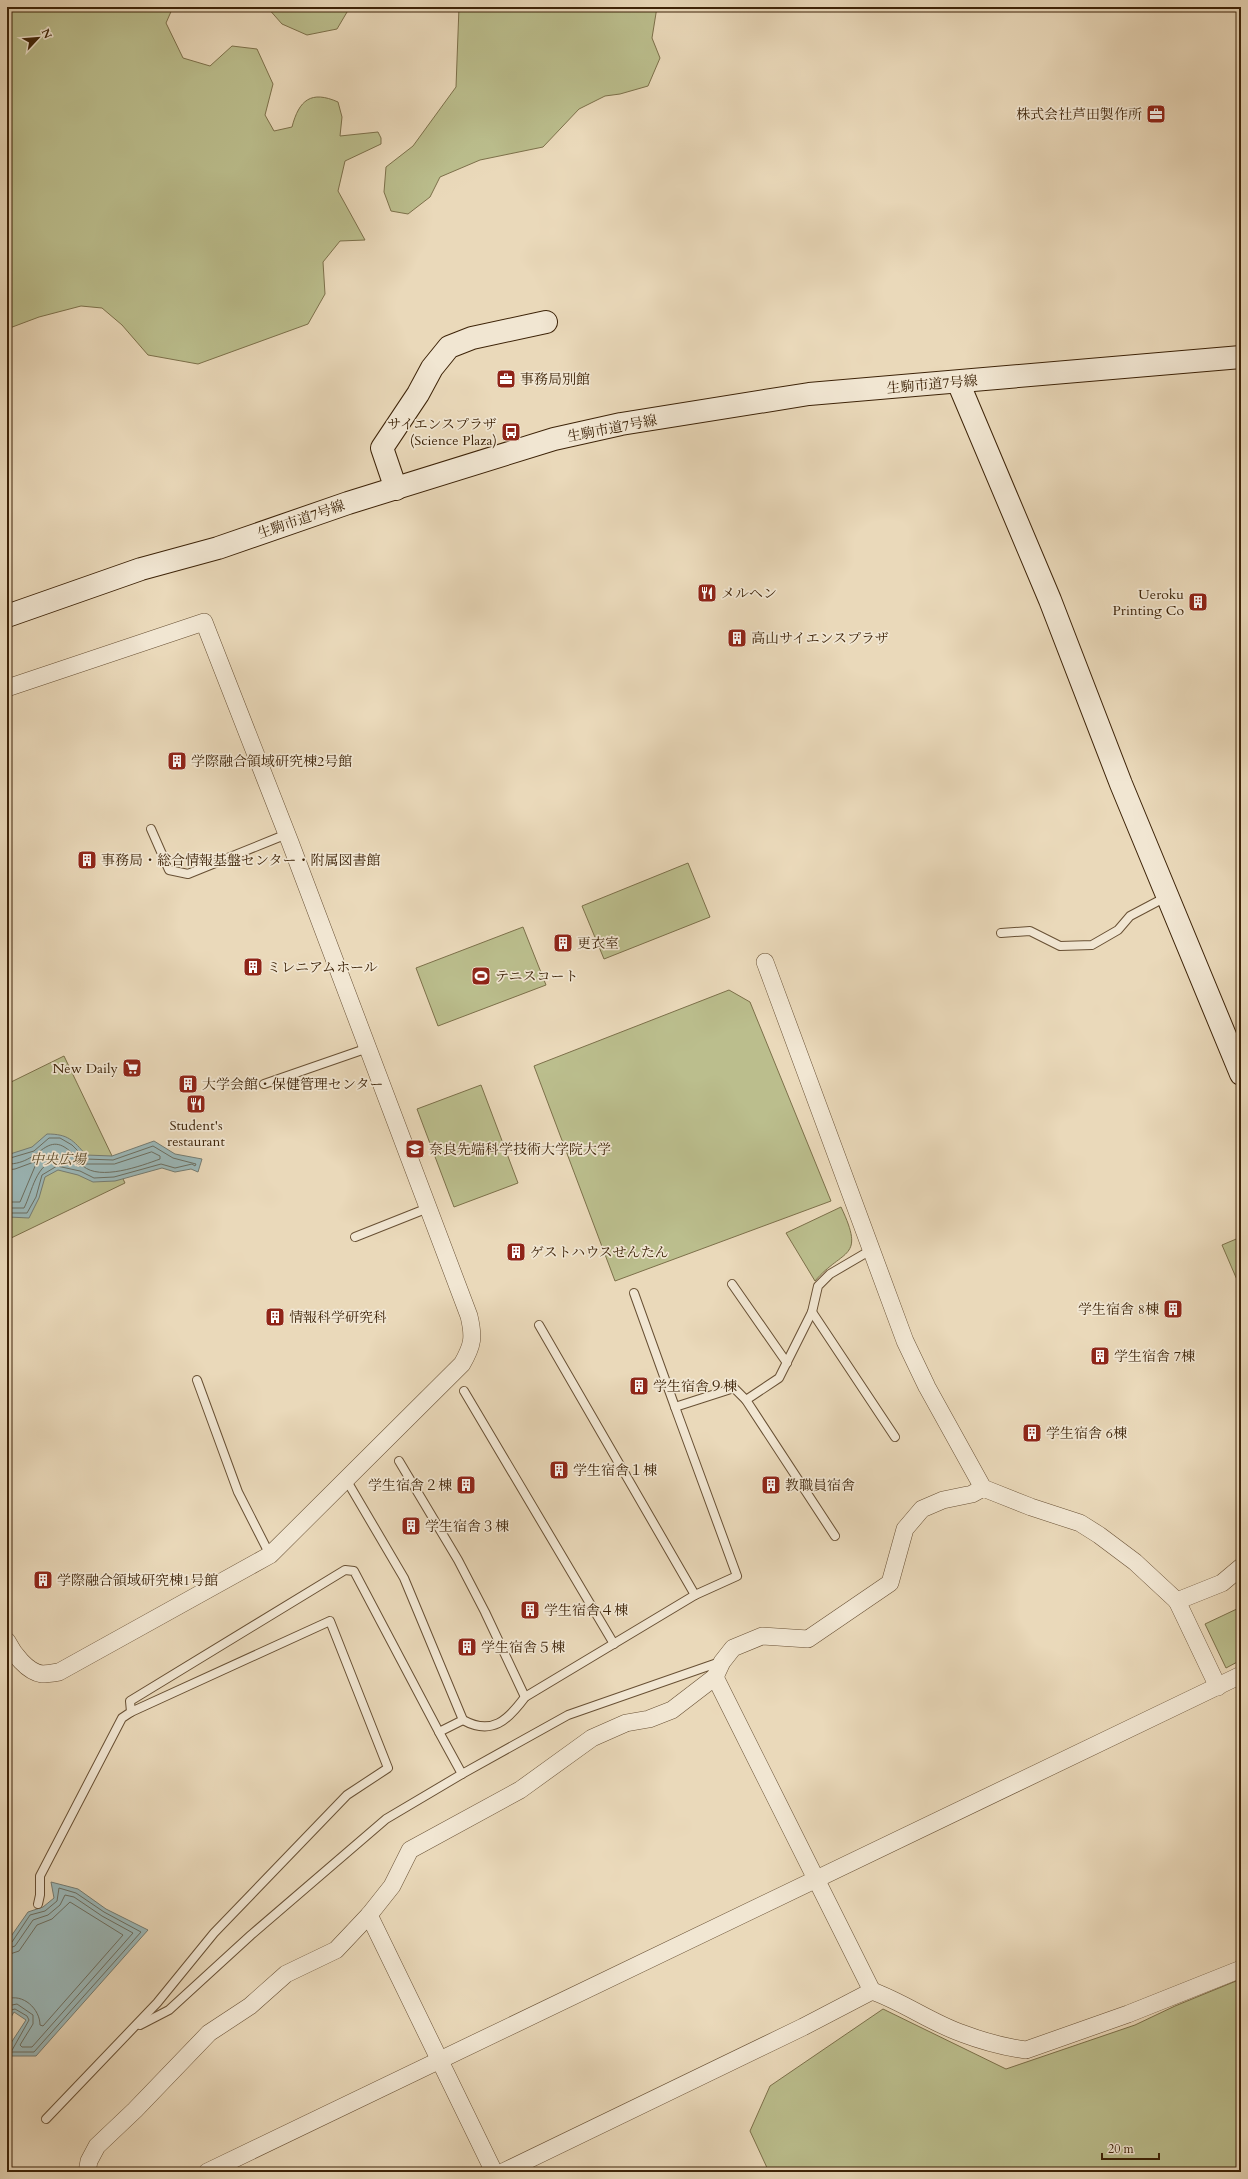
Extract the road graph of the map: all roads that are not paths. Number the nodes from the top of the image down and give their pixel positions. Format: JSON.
{"nodes":[{"id":1,"x":546,"y":322,"type":"dead end"},
{"id":2,"x":1241,"y":357,"type":"edge"},
{"id":3,"x":958,"y":382,"type":"junction"},
{"id":4,"x":396,"y":489,"type":"junction"},
{"id":5,"x":7,"y":616,"type":"edge"},
{"id":6,"x":7,"y":688,"type":"edge"},
{"id":7,"x":152,"y":829,"type":"dead end"},
{"id":8,"x":287,"y":834,"type":"junction"},
{"id":9,"x":1167,"y":896,"type":"junction"},
{"id":10,"x":1001,"y":933,"type":"dead end"},
{"id":11,"x":765,"y":962,"type":"dead end"},
{"id":12,"x":368,"y":1048,"type":"junction"},
{"id":13,"x":1241,"y":1074,"type":"edge"},
{"id":14,"x":264,"y":1084,"type":"dead end"},
{"id":15,"x":428,"y":1208,"type":"junction"},
{"id":16,"x":355,"y":1237,"type":"dead end"},
{"id":17,"x":871,"y":1250,"type":"junction"},
{"id":18,"x":732,"y":1284,"type":"dead end"},
{"id":19,"x":634,"y":1293,"type":"dead end"},
{"id":20,"x":812,"y":1312,"type":"junction"},
{"id":21,"x":539,"y":1324,"type":"dead end"},
{"id":22,"x":787,"y":1363,"type":"junction"},
{"id":23,"x":197,"y":1380,"type":"dead end"},
{"id":24,"x":464,"y":1391,"type":"dead end"},
{"id":25,"x":746,"y":1400,"type":"junction"},
{"id":26,"x":675,"y":1407,"type":"junction"},
{"id":27,"x":895,"y":1437,"type":"dead end"},
{"id":28,"x":399,"y":1461,"type":"dead end"},
{"id":29,"x":347,"y":1481,"type":"junction"},
{"id":30,"x":983,"y":1488,"type":"junction"},
{"id":31,"x":835,"y":1536,"type":"dead end"},
{"id":32,"x":270,"y":1555,"type":"junction"},
{"id":33,"x":1241,"y":1567,"type":"edge"},
{"id":34,"x":695,"y":1595,"type":"junction"},
{"id":35,"x":1177,"y":1601,"type":"junction"},
{"id":36,"x":7,"y":1641,"type":"edge"},
{"id":37,"x":614,"y":1644,"type":"junction"},
{"id":38,"x":719,"y":1669,"type":"junction"},
{"id":39,"x":1241,"y":1675,"type":"edge"},
{"id":40,"x":1218,"y":1687,"type":"junction"},
{"id":41,"x":525,"y":1698,"type":"junction"},
{"id":42,"x":131,"y":1712,"type":"junction"},
{"id":43,"x":463,"y":1720,"type":"junction"},
{"id":44,"x":439,"y":1732,"type":"junction"},
{"id":45,"x":462,"y":1774,"type":"junction"},
{"id":46,"x":816,"y":1881,"type":"junction"},
{"id":47,"x":38,"y":1904,"type":"dead end"},
{"id":48,"x":369,"y":1915,"type":"junction"},
{"id":49,"x":1241,"y":1969,"type":"edge"},
{"id":50,"x":872,"y":1991,"type":"junction"},
{"id":51,"x":134,"y":2028,"type":"junction"},
{"id":52,"x":439,"y":2060,"type":"junction"},
{"id":53,"x":46,"y":2119,"type":"dead end"},
{"id":54,"x":87,"y":2172,"type":"edge"},
{"id":55,"x":207,"y":2172,"type":"edge"},
{"id":56,"x":494,"y":2172,"type":"edge"},
{"id":57,"x":503,"y":2172,"type":"edge"}],
"edges":[{"from":1,"to":4,"type":"street"},
{"from":2,"to":3,"type":"street","name":"生駒市道7号線"},
{"from":3,"to":4,"type":"street","name":"生駒市道7号線"},
{"from":3,"to":9,"type":"street"},
{"from":4,"to":5,"type":"street","name":"生駒市道7号線"},
{"from":6,"to":8,"type":"street"},
{"from":7,"to":8,"type":"lane"},
{"from":8,"to":12,"type":"street"},
{"from":9,"to":10,"type":"lane"},
{"from":9,"to":13,"type":"street"},
{"from":11,"to":17,"type":"street"},
{"from":12,"to":14,"type":"lane"},
{"from":12,"to":15,"type":"street"},
{"from":15,"to":16,"type":"lane"},
{"from":15,"to":29,"type":"street"},
{"from":17,"to":20,"type":"lane"},
{"from":17,"to":30,"type":"street"},
{"from":18,"to":22,"type":"lane"},
{"from":19,"to":26,"type":"lane"},
{"from":20,"to":22,"type":"lane"},
{"from":20,"to":27,"type":"lane"},
{"from":21,"to":34,"type":"lane"},
{"from":22,"to":25,"type":"lane"},
{"from":23,"to":32,"type":"lane"},
{"from":24,"to":37,"type":"lane"},
{"from":25,"to":26,"type":"lane"},
{"from":25,"to":31,"type":"lane"},
{"from":26,"to":34,"type":"lane"},
{"from":28,"to":41,"type":"lane"},
{"from":29,"to":32,"type":"street"},
{"from":29,"to":43,"type":"lane"},
{"from":30,"to":35,"type":"street"},
{"from":30,"to":38,"type":"street"},
{"from":32,"to":36,"type":"street"},
{"from":33,"to":35,"type":"street"},
{"from":34,"to":37,"type":"lane"},
{"from":35,"to":40,"type":"street"},
{"from":37,"to":41,"type":"lane"},
{"from":38,"to":45,"type":"lane"},
{"from":38,"to":46,"type":"street"},
{"from":38,"to":48,"type":"street"},
{"from":39,"to":40,"type":"street"},
{"from":40,"to":46,"type":"street"},
{"from":41,"to":43,"type":"lane"},
{"from":42,"to":44,"type":"lane"},
{"from":42,"to":47,"type":"lane"},
{"from":42,"to":51,"type":"lane"},
{"from":43,"to":44,"type":"lane"},
{"from":44,"to":45,"type":"lane"},
{"from":45,"to":51,"type":"lane"},
{"from":46,"to":50,"type":"street"},
{"from":46,"to":52,"type":"street"},
{"from":48,"to":52,"type":"street"},
{"from":48,"to":54,"type":"street"},
{"from":49,"to":50,"type":"street"},
{"from":50,"to":57,"type":"street"},
{"from":51,"to":53,"type":"lane"},
{"from":52,"to":55,"type":"street"},
{"from":52,"to":56,"type":"street"}]}
